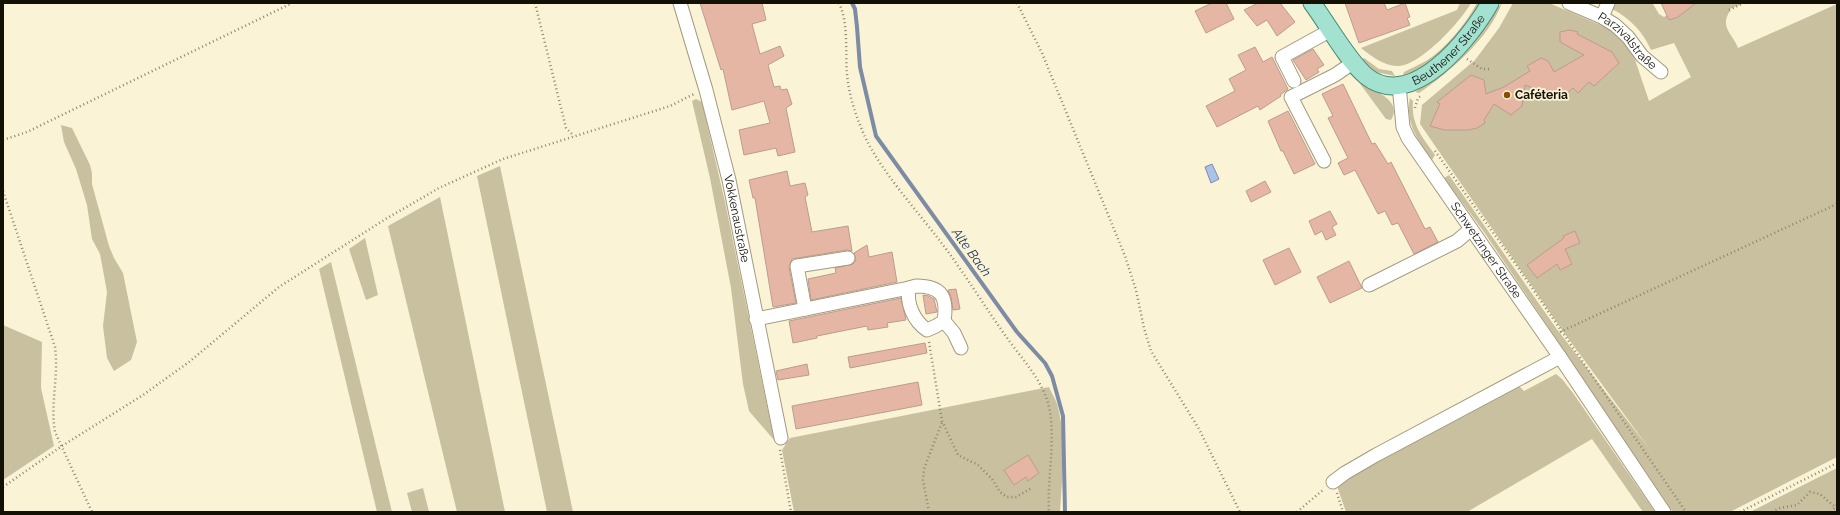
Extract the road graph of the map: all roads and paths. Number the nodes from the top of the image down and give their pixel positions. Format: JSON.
{"nodes":[{"id":1,"x":292,"y":3,"type":"edge"},
{"id":2,"x":535,"y":3,"type":"edge"},
{"id":3,"x":680,"y":3,"type":"edge"},
{"id":4,"x":838,"y":3,"type":"edge"},
{"id":5,"x":1017,"y":3,"type":"edge"},
{"id":6,"x":1312,"y":3,"type":"edge"},
{"id":7,"x":1490,"y":3,"type":"edge"},
{"id":8,"x":1569,"y":3,"type":"edge"},
{"id":9,"x":1608,"y":3,"type":"edge"},
{"id":10,"x":1744,"y":3,"type":"edge"},
{"id":11,"x":1729,"y":10,"type":"dead end"},
{"id":12,"x":1602,"y":17,"type":"junction"},
{"id":13,"x":1331,"y":30,"type":"junction"},
{"id":14,"x":1467,"y":58,"type":"dead end"},
{"id":15,"x":1354,"y":62,"type":"junction"},
{"id":16,"x":1490,"y":69,"type":"dead end"},
{"id":17,"x":1661,"y":72,"type":"dead end"},
{"id":18,"x":1294,"y":81,"type":"dead end"},
{"id":19,"x":1399,"y":85,"type":"junction"},
{"id":20,"x":706,"y":90,"type":"junction"},
{"id":21,"x":1418,"y":98,"type":"dead end"},
{"id":22,"x":1415,"y":114,"type":"dead end"},
{"id":23,"x":574,"y":136,"type":"junction"},
{"id":24,"x":3,"y":140,"type":"edge"},
{"id":25,"x":1434,"y":149,"type":"dead end"},
{"id":26,"x":1324,"y":161,"type":"dead end"},
{"id":27,"x":3,"y":191,"type":"edge"},
{"id":28,"x":1837,"y":204,"type":"edge"},
{"id":29,"x":1471,"y":229,"type":"junction"},
{"id":30,"x":848,"y":258,"type":"dead end"},
{"id":31,"x":1369,"y":285,"type":"dead end"},
{"id":32,"x":909,"y":288,"type":"junction"},
{"id":33,"x":805,"y":309,"type":"junction"},
{"id":34,"x":756,"y":319,"type":"junction"},
{"id":35,"x":944,"y":321,"type":"junction"},
{"id":36,"x":927,"y":330,"type":"junction"},
{"id":37,"x":1560,"y":332,"type":"junction"},
{"id":38,"x":1546,"y":338,"type":"junction"},
{"id":39,"x":961,"y":348,"type":"dead end"},
{"id":40,"x":1560,"y":357,"type":"junction"},
{"id":41,"x":942,"y":421,"type":"junction"},
{"id":42,"x":781,"y":438,"type":"joint"},
{"id":43,"x":62,"y":446,"type":"junction"},
{"id":44,"x":1837,"y":463,"type":"edge"},
{"id":45,"x":1333,"y":482,"type":"junction"},
{"id":46,"x":3,"y":487,"type":"edge"},
{"id":47,"x":1032,"y":488,"type":"dead end"},
{"id":48,"x":1683,"y":508,"type":"junction"},
{"id":49,"x":1836,"y":508,"type":"edge"},
{"id":50,"x":92,"y":512,"type":"edge"},
{"id":51,"x":791,"y":512,"type":"edge"},
{"id":52,"x":929,"y":512,"type":"edge"},
{"id":53,"x":1049,"y":512,"type":"edge"},
{"id":54,"x":1240,"y":512,"type":"edge"},
{"id":55,"x":1297,"y":512,"type":"edge"},
{"id":56,"x":1343,"y":512,"type":"edge"},
{"id":57,"x":1664,"y":512,"type":"edge"},
{"id":58,"x":1682,"y":512,"type":"edge"},
{"id":59,"x":1686,"y":512,"type":"edge"},
{"id":60,"x":1740,"y":512,"type":"edge"},
{"id":61,"x":1772,"y":512,"type":"edge"},
{"id":62,"x":1831,"y":512,"type":"edge"}],
"edges":[{"from":1,"to":24,"type":"path"},
{"from":2,"to":23,"type":"path"},
{"from":3,"to":20,"type":"street","name":"Vokkenaustraße"},
{"from":4,"to":53,"type":"path"},
{"from":5,"to":54,"type":"path"},
{"from":6,"to":13,"type":"main road"},
{"from":7,"to":19,"type":"main road","name":"Beuthener Straße"},
{"from":8,"to":12,"type":"street","name":"Parzivalstraße"},
{"from":9,"to":12,"type":"street"},
{"from":10,"to":11,"type":"path"},
{"from":12,"to":17,"type":"street","name":"Parzivalstraße"},
{"from":13,"to":15,"type":"main road"},
{"from":13,"to":18,"type":"street"},
{"from":14,"to":16,"type":"path"},
{"from":15,"to":19,"type":"main road"},
{"from":15,"to":26,"type":"street"},
{"from":19,"to":29,"type":"street","name":"Schwetzinger Straße"},
{"from":20,"to":23,"type":"path"},
{"from":20,"to":34,"type":"street","name":"Vokkenaustraße"},
{"from":21,"to":22,"type":"path"},
{"from":23,"to":43,"type":"path"},
{"from":25,"to":37,"type":"path"},
{"from":27,"to":43,"type":"path"},
{"from":28,"to":37,"type":"path"},
{"from":29,"to":31,"type":"street"},
{"from":29,"to":38,"type":"street","name":"Schwetzinger Straße"},
{"from":30,"to":33,"type":"street"},
{"from":32,"to":33,"type":"street"},
{"from":32,"to":35,"type":"street"},
{"from":32,"to":36,"type":"street"},
{"from":33,"to":34,"type":"street"},
{"from":34,"to":42,"type":"street","name":"Vokkenaustraße"},
{"from":35,"to":36,"type":"street"},
{"from":35,"to":39,"type":"street"},
{"from":36,"to":41,"type":"path"},
{"from":37,"to":38,"type":"path"},
{"from":37,"to":48,"type":"path"},
{"from":38,"to":40,"type":"street","name":"Schwetzinger Straße"},
{"from":40,"to":45,"type":"street"},
{"from":40,"to":57,"type":"street","name":"Schwetzinger Straße"},
{"from":41,"to":47,"type":"path"},
{"from":41,"to":52,"type":"path"},
{"from":42,"to":51,"type":"path"},
{"from":43,"to":46,"type":"path"},
{"from":43,"to":50,"type":"path"},
{"from":44,"to":60,"type":"path"},
{"from":45,"to":55,"type":"path"},
{"from":45,"to":56,"type":"path"},
{"from":48,"to":58,"type":"path"},
{"from":48,"to":59,"type":"path"},
{"from":49,"to":61,"type":"path"},
{"from":49,"to":62,"type":"path"}]}
